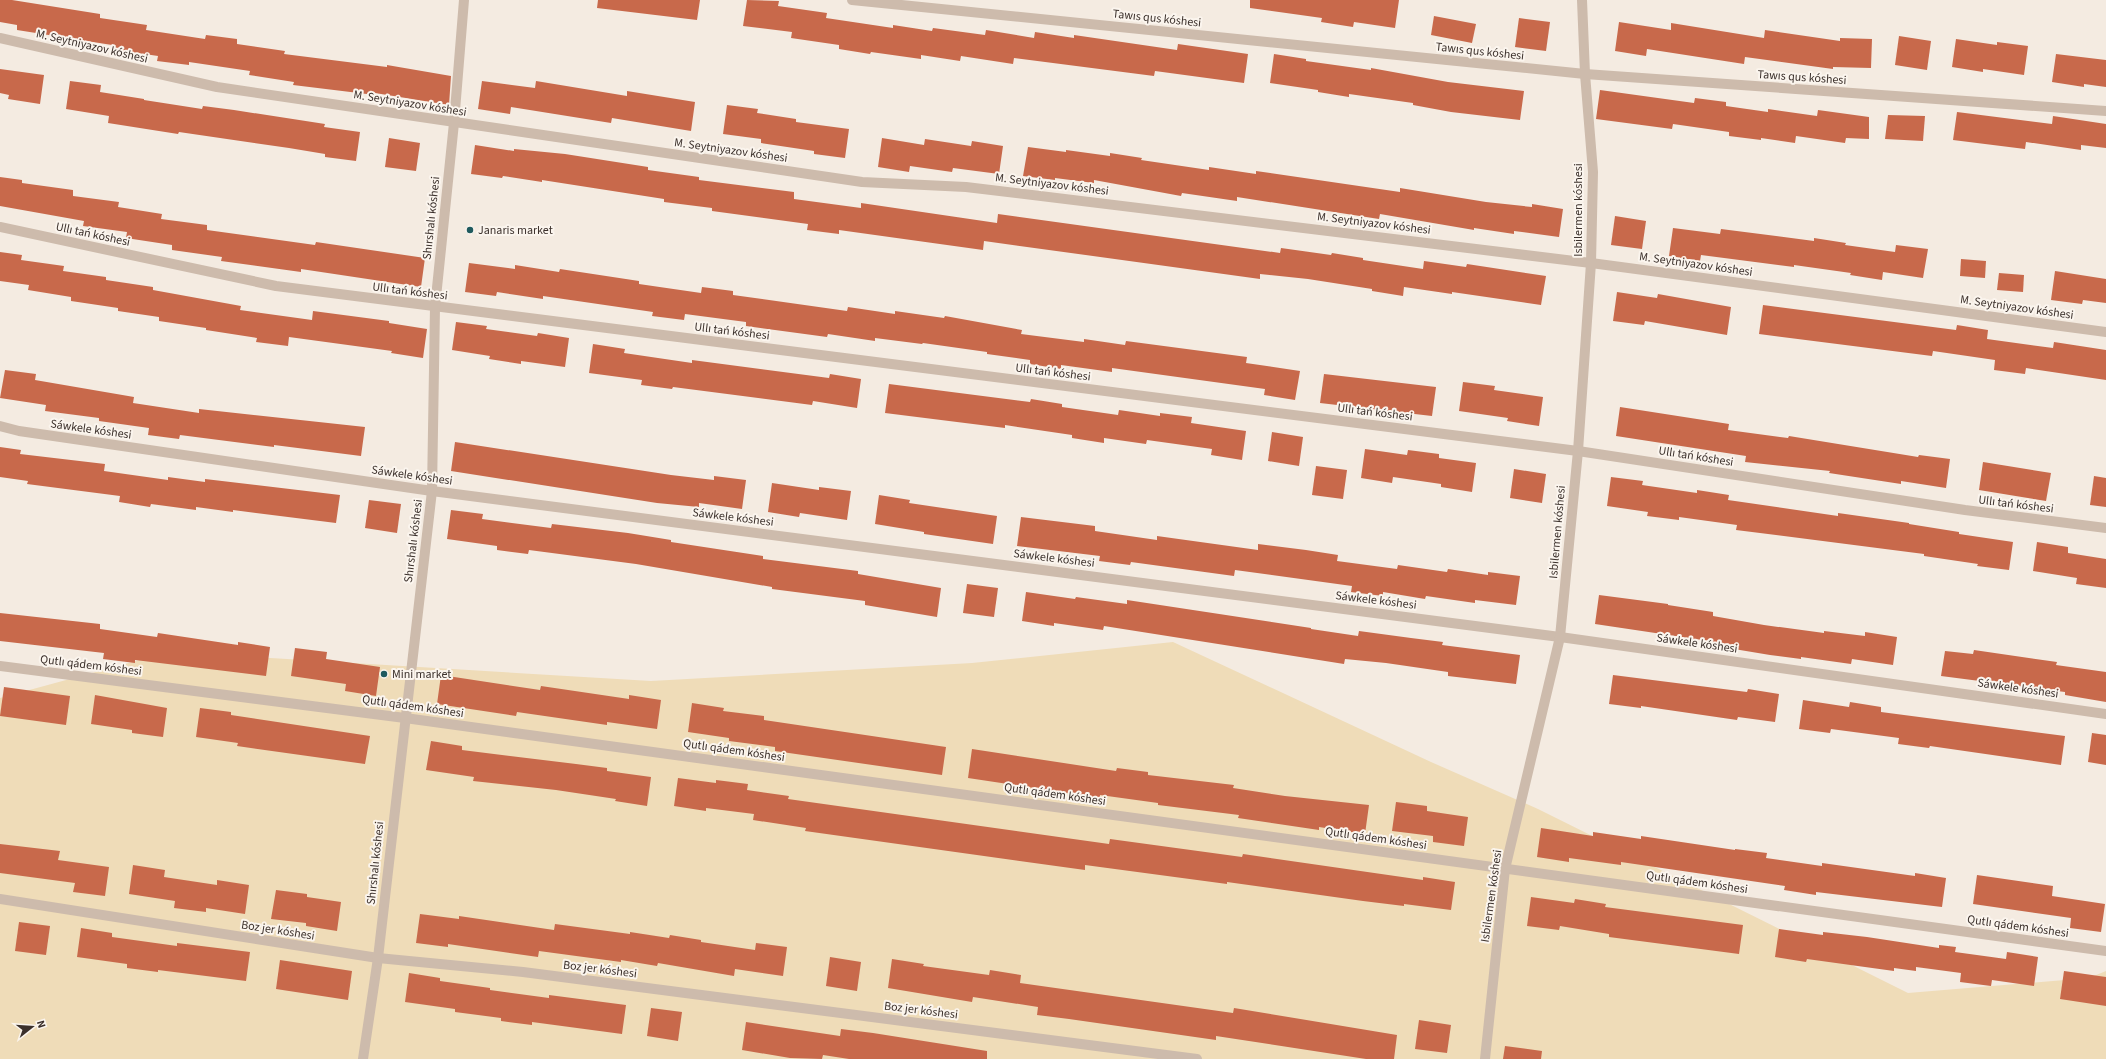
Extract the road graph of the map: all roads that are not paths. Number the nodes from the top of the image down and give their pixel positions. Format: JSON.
{"nodes":[{"id":1,"x":464,"y":0,"type":"edge"},
{"id":2,"x":852,"y":0,"type":"edge"},
{"id":3,"x":1582,"y":0,"type":"edge"},
{"id":4,"x":0,"y":38,"type":"edge"},
{"id":5,"x":1584,"y":74,"type":"junction"},
{"id":6,"x":2106,"y":111,"type":"edge"},
{"id":7,"x":454,"y":123,"type":"junction"},
{"id":8,"x":0,"y":227,"type":"edge"},
{"id":9,"x":1591,"y":263,"type":"junction"},
{"id":10,"x":435,"y":307,"type":"junction"},
{"id":11,"x":2106,"y":332,"type":"edge"},
{"id":12,"x":0,"y":426,"type":"edge"},
{"id":13,"x":1578,"y":451,"type":"junction"},
{"id":14,"x":432,"y":492,"type":"junction"},
{"id":15,"x":2106,"y":528,"type":"edge"},
{"id":16,"x":1560,"y":637,"type":"junction"},
{"id":17,"x":0,"y":666,"type":"edge"},
{"id":18,"x":2106,"y":714,"type":"edge"},
{"id":19,"x":405,"y":718,"type":"junction"},
{"id":20,"x":1505,"y":869,"type":"junction"},
{"id":21,"x":0,"y":899,"type":"edge"},
{"id":22,"x":2106,"y":951,"type":"edge"},
{"id":23,"x":378,"y":958,"type":"junction"},
{"id":24,"x":363,"y":1059,"type":"edge"},
{"id":25,"x":1197,"y":1059,"type":"edge"},
{"id":26,"x":1485,"y":1059,"type":"edge"}],
"edges":[{"from":1,"to":7,"type":"street","name":"Shırshalı kóshesi"},
{"from":2,"to":5,"type":"street","name":"Tawıs qus kóshesi"},
{"from":3,"to":5,"type":"street","name":"Isbilermen kóshesi"},
{"from":4,"to":7,"type":"street","name":"M. Seytniyazov kóshesi"},
{"from":5,"to":6,"type":"street","name":"Tawıs qus kóshesi"},
{"from":5,"to":9,"type":"street","name":"Isbilermen kóshesi"},
{"from":7,"to":9,"type":"street","name":"M. Seytniyazov kóshesi"},
{"from":7,"to":10,"type":"street","name":"Shırshalı kóshesi"},
{"from":8,"to":10,"type":"street","name":"Ullı tań kóshesi"},
{"from":9,"to":11,"type":"street","name":"M. Seytniyazov kóshesi"},
{"from":9,"to":13,"type":"street","name":"Isbilermen kóshesi"},
{"from":10,"to":13,"type":"street","name":"Ullı tań kóshesi"},
{"from":10,"to":14,"type":"street","name":"Shırshalı kóshesi"},
{"from":12,"to":14,"type":"street","name":"Sáwkele kóshesi"},
{"from":13,"to":15,"type":"street","name":"Ullı tań kóshesi"},
{"from":13,"to":16,"type":"street","name":"Isbilermen kóshesi"},
{"from":14,"to":16,"type":"street","name":"Sáwkele kóshesi"},
{"from":14,"to":19,"type":"street","name":"Shırshalı kóshesi"},
{"from":16,"to":18,"type":"street","name":"Sáwkele kóshesi"},
{"from":16,"to":20,"type":"street","name":"Isbilermen kóshesi"},
{"from":17,"to":19,"type":"street","name":"Qutlı qádem kóshesi"},
{"from":19,"to":20,"type":"street","name":"Qutlı qádem kóshesi"},
{"from":19,"to":23,"type":"street","name":"Shırshalı kóshesi"},
{"from":20,"to":22,"type":"street","name":"Qutlı qádem kóshesi"},
{"from":20,"to":26,"type":"street","name":"Isbilermen kóshesi"},
{"from":21,"to":23,"type":"street","name":"Boz jer kóshesi"},
{"from":23,"to":24,"type":"street","name":"Shırshalı kóshesi"},
{"from":23,"to":25,"type":"street","name":"Boz jer kóshesi"}]}
